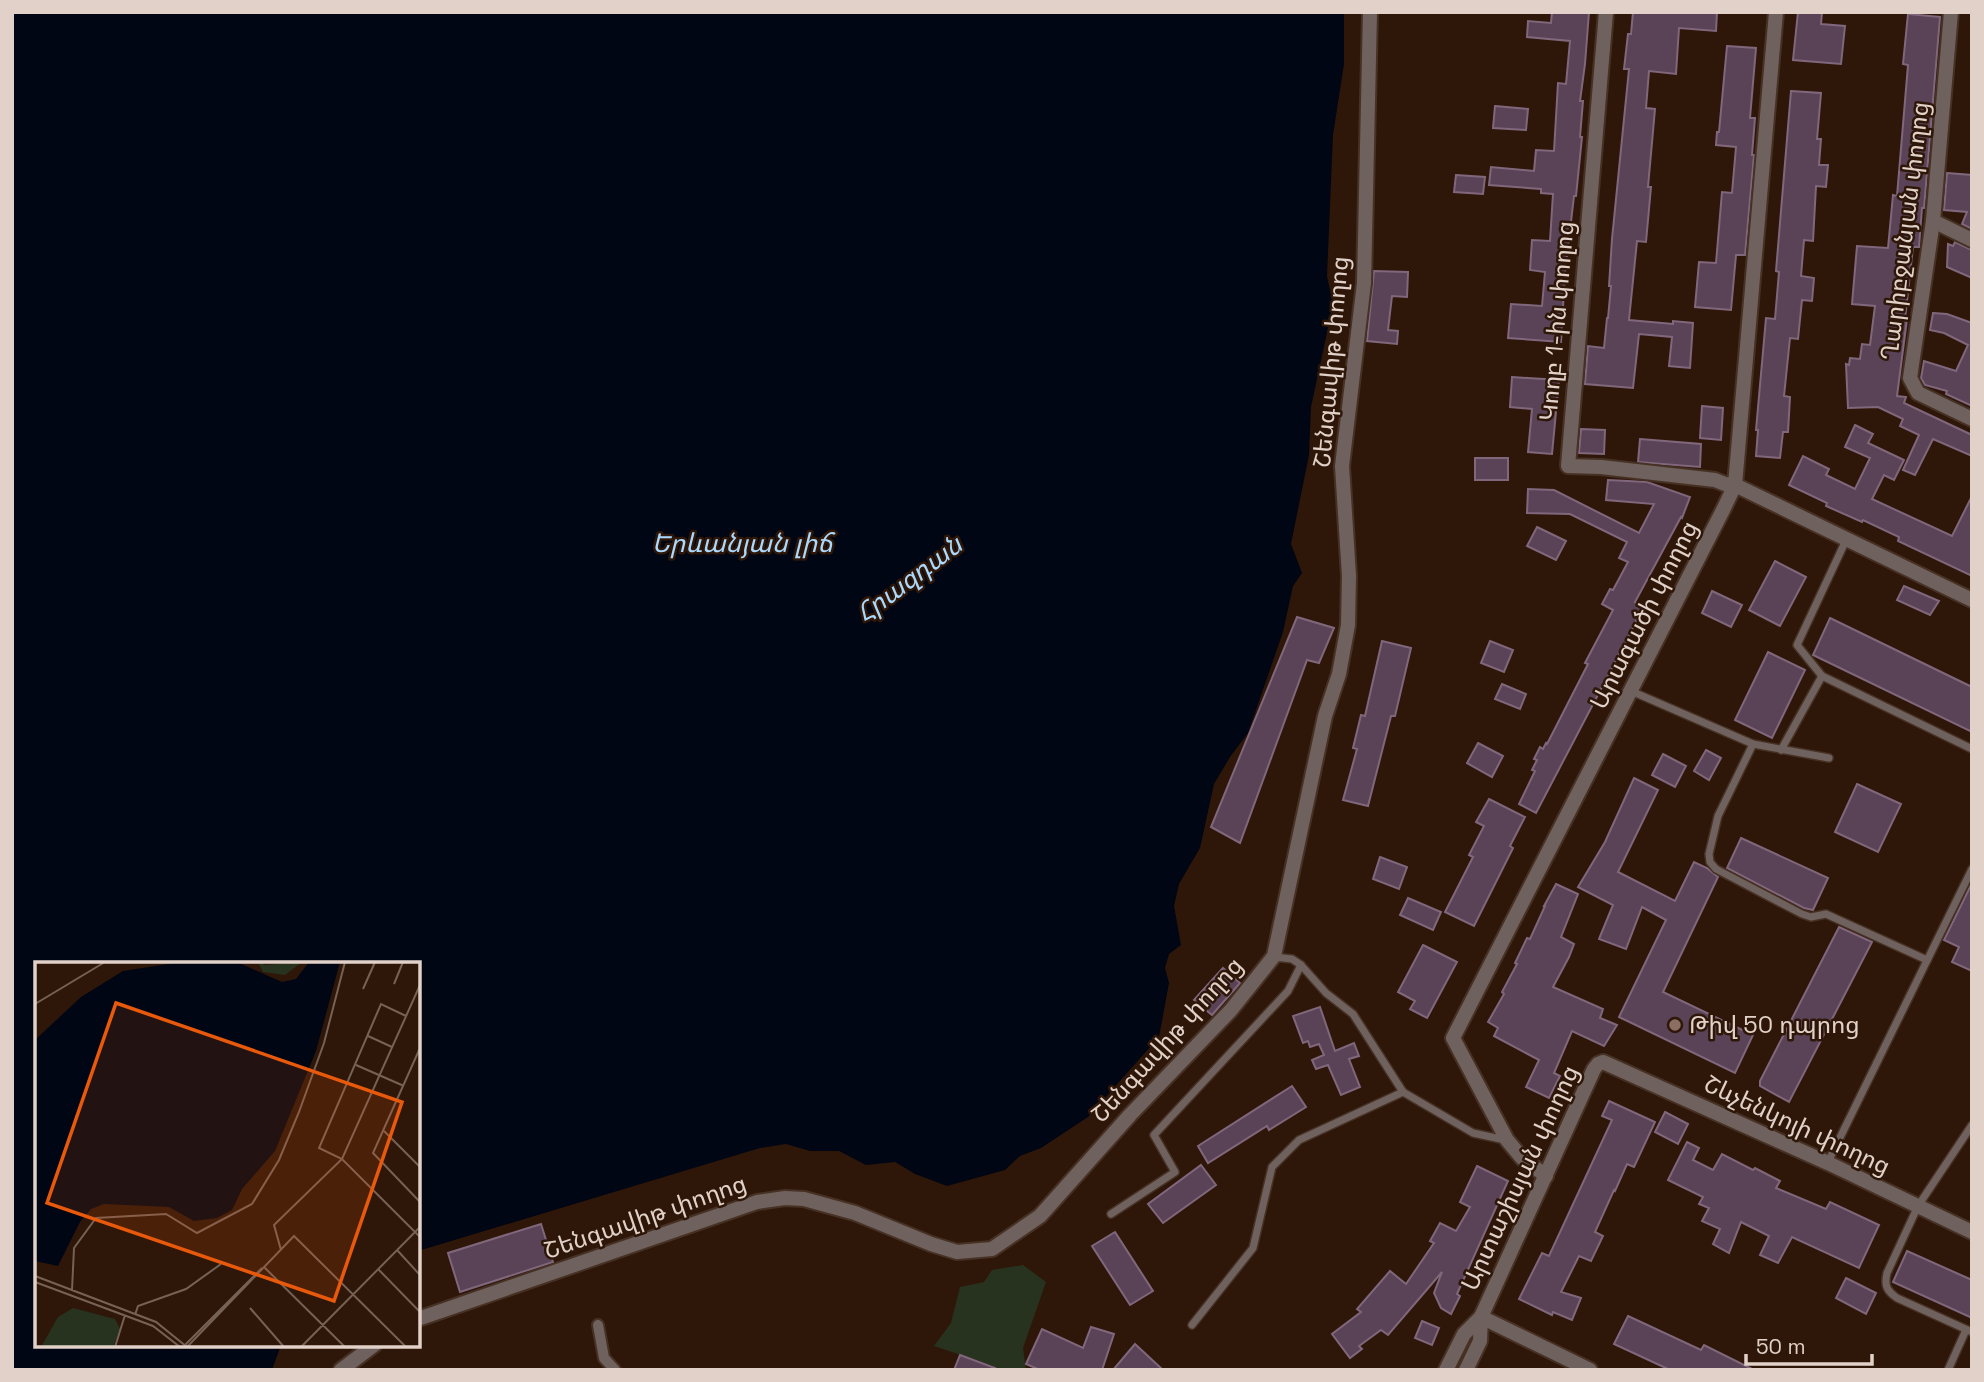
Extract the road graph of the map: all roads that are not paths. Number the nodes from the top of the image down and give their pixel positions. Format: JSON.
{"nodes":[{"id":1,"x":1370,"y":12,"type":"edge"},
{"id":2,"x":1606,"y":12,"type":"edge"},
{"id":3,"x":1776,"y":12,"type":"edge"},
{"id":4,"x":1951,"y":12,"type":"edge"},
{"id":5,"x":1933,"y":221,"type":"junction"},
{"id":6,"x":1972,"y":240,"type":"edge"},
{"id":7,"x":1972,"y":419,"type":"edge"},
{"id":8,"x":1735,"y":485,"type":"junction"},
{"id":9,"x":1847,"y":538,"type":"junction"},
{"id":10,"x":1972,"y":600,"type":"edge"},
{"id":11,"x":1822,"y":676,"type":"junction"},
{"id":12,"x":1631,"y":691,"type":"junction"},
{"id":13,"x":1753,"y":744,"type":"junction"},
{"id":14,"x":1972,"y":749,"type":"edge"},
{"id":15,"x":1781,"y":750,"type":"junction"},
{"id":16,"x":1829,"y":758,"type":"dead end"},
{"id":17,"x":1972,"y":869,"type":"edge"},
{"id":18,"x":1273,"y":956,"type":"junction"},
{"id":19,"x":1927,"y":960,"type":"junction"},
{"id":20,"x":1301,"y":965,"type":"junction"},
{"id":21,"x":1603,"y":1062,"type":"joint"},
{"id":22,"x":1403,"y":1092,"type":"junction"},
{"id":23,"x":1972,"y":1125,"type":"edge"},
{"id":24,"x":1507,"y":1140,"type":"junction"},
{"id":25,"x":1828,"y":1163,"type":"junction"},
{"id":26,"x":1546,"y":1176,"type":"junction"},
{"id":27,"x":1918,"y":1206,"type":"junction"},
{"id":28,"x":1111,"y":1214,"type":"dead end"},
{"id":29,"x":1972,"y":1232,"type":"edge"},
{"id":30,"x":1481,"y":1317,"type":"junction"},
{"id":31,"x":420,"y":1318,"type":"edge"},
{"id":32,"x":598,"y":1325,"type":"dead end"},
{"id":33,"x":1192,"y":1325,"type":"dead end"},
{"id":34,"x":1969,"y":1331,"type":"edge"},
{"id":35,"x":371,"y":1347,"type":"edge"},
{"id":36,"x":1572,"y":1366,"type":"edge"},
{"id":37,"x":341,"y":1370,"type":"edge"},
{"id":38,"x":615,"y":1370,"type":"edge"},
{"id":39,"x":1446,"y":1370,"type":"edge"},
{"id":40,"x":1466,"y":1370,"type":"edge"},
{"id":41,"x":1590,"y":1370,"type":"edge"},
{"id":42,"x":1948,"y":1370,"type":"edge"}],
"edges":[{"from":1,"to":18,"type":"street","name":"Շենգավիթ փողոց"},
{"from":2,"to":8,"type":"street","name":"Կողբ 1-ին փողոց"},
{"from":3,"to":8,"type":"street","name":"Արագածի փողոց"},
{"from":4,"to":5,"type":"street","name":"Ղարիբջանյան փողոց"},
{"from":5,"to":6,"type":"street"},
{"from":5,"to":7,"type":"street","name":"Ղարիբջանյան փողոց"},
{"from":8,"to":9,"type":"street"},
{"from":8,"to":12,"type":"street","name":"Արագածի փողոց"},
{"from":9,"to":10,"type":"street"},
{"from":9,"to":11,"type":"lane"},
{"from":11,"to":14,"type":"lane"},
{"from":11,"to":15,"type":"lane"},
{"from":12,"to":13,"type":"lane"},
{"from":12,"to":24,"type":"street","name":"Արագածի փողոց"},
{"from":13,"to":15,"type":"lane"},
{"from":13,"to":19,"type":"lane"},
{"from":15,"to":16,"type":"lane"},
{"from":17,"to":19,"type":"lane"},
{"from":18,"to":20,"type":"lane"},
{"from":18,"to":31,"type":"street","name":"Շենգավիթ փողոց"},
{"from":19,"to":25,"type":"lane"},
{"from":20,"to":22,"type":"lane"},
{"from":20,"to":28,"type":"lane"},
{"from":21,"to":25,"type":"street","name":"Շևչենկոյի փողոց"},
{"from":21,"to":26,"type":"street","name":"Արտաշիսյան փողոց"},
{"from":22,"to":24,"type":"lane"},
{"from":22,"to":33,"type":"lane"},
{"from":23,"to":27,"type":"lane"},
{"from":24,"to":26,"type":"street","name":"Արագածի փողոց"},
{"from":25,"to":27,"type":"street","name":"Շևչենկոյի փողոց"},
{"from":26,"to":30,"type":"street","name":"Արտաշիսյան փողոց"},
{"from":27,"to":29,"type":"street","name":"Շևչենկոյի փողոց"},
{"from":27,"to":34,"type":"lane"},
{"from":30,"to":36,"type":"street"},
{"from":30,"to":39,"type":"street","name":"Արտաշիսյան փողոց"},
{"from":30,"to":40,"type":"street","name":"Արտաշիսյան փողոց"},
{"from":32,"to":38,"type":"street"},
{"from":34,"to":42,"type":"lane"},
{"from":35,"to":37,"type":"street"},
{"from":36,"to":41,"type":"street"}]}
